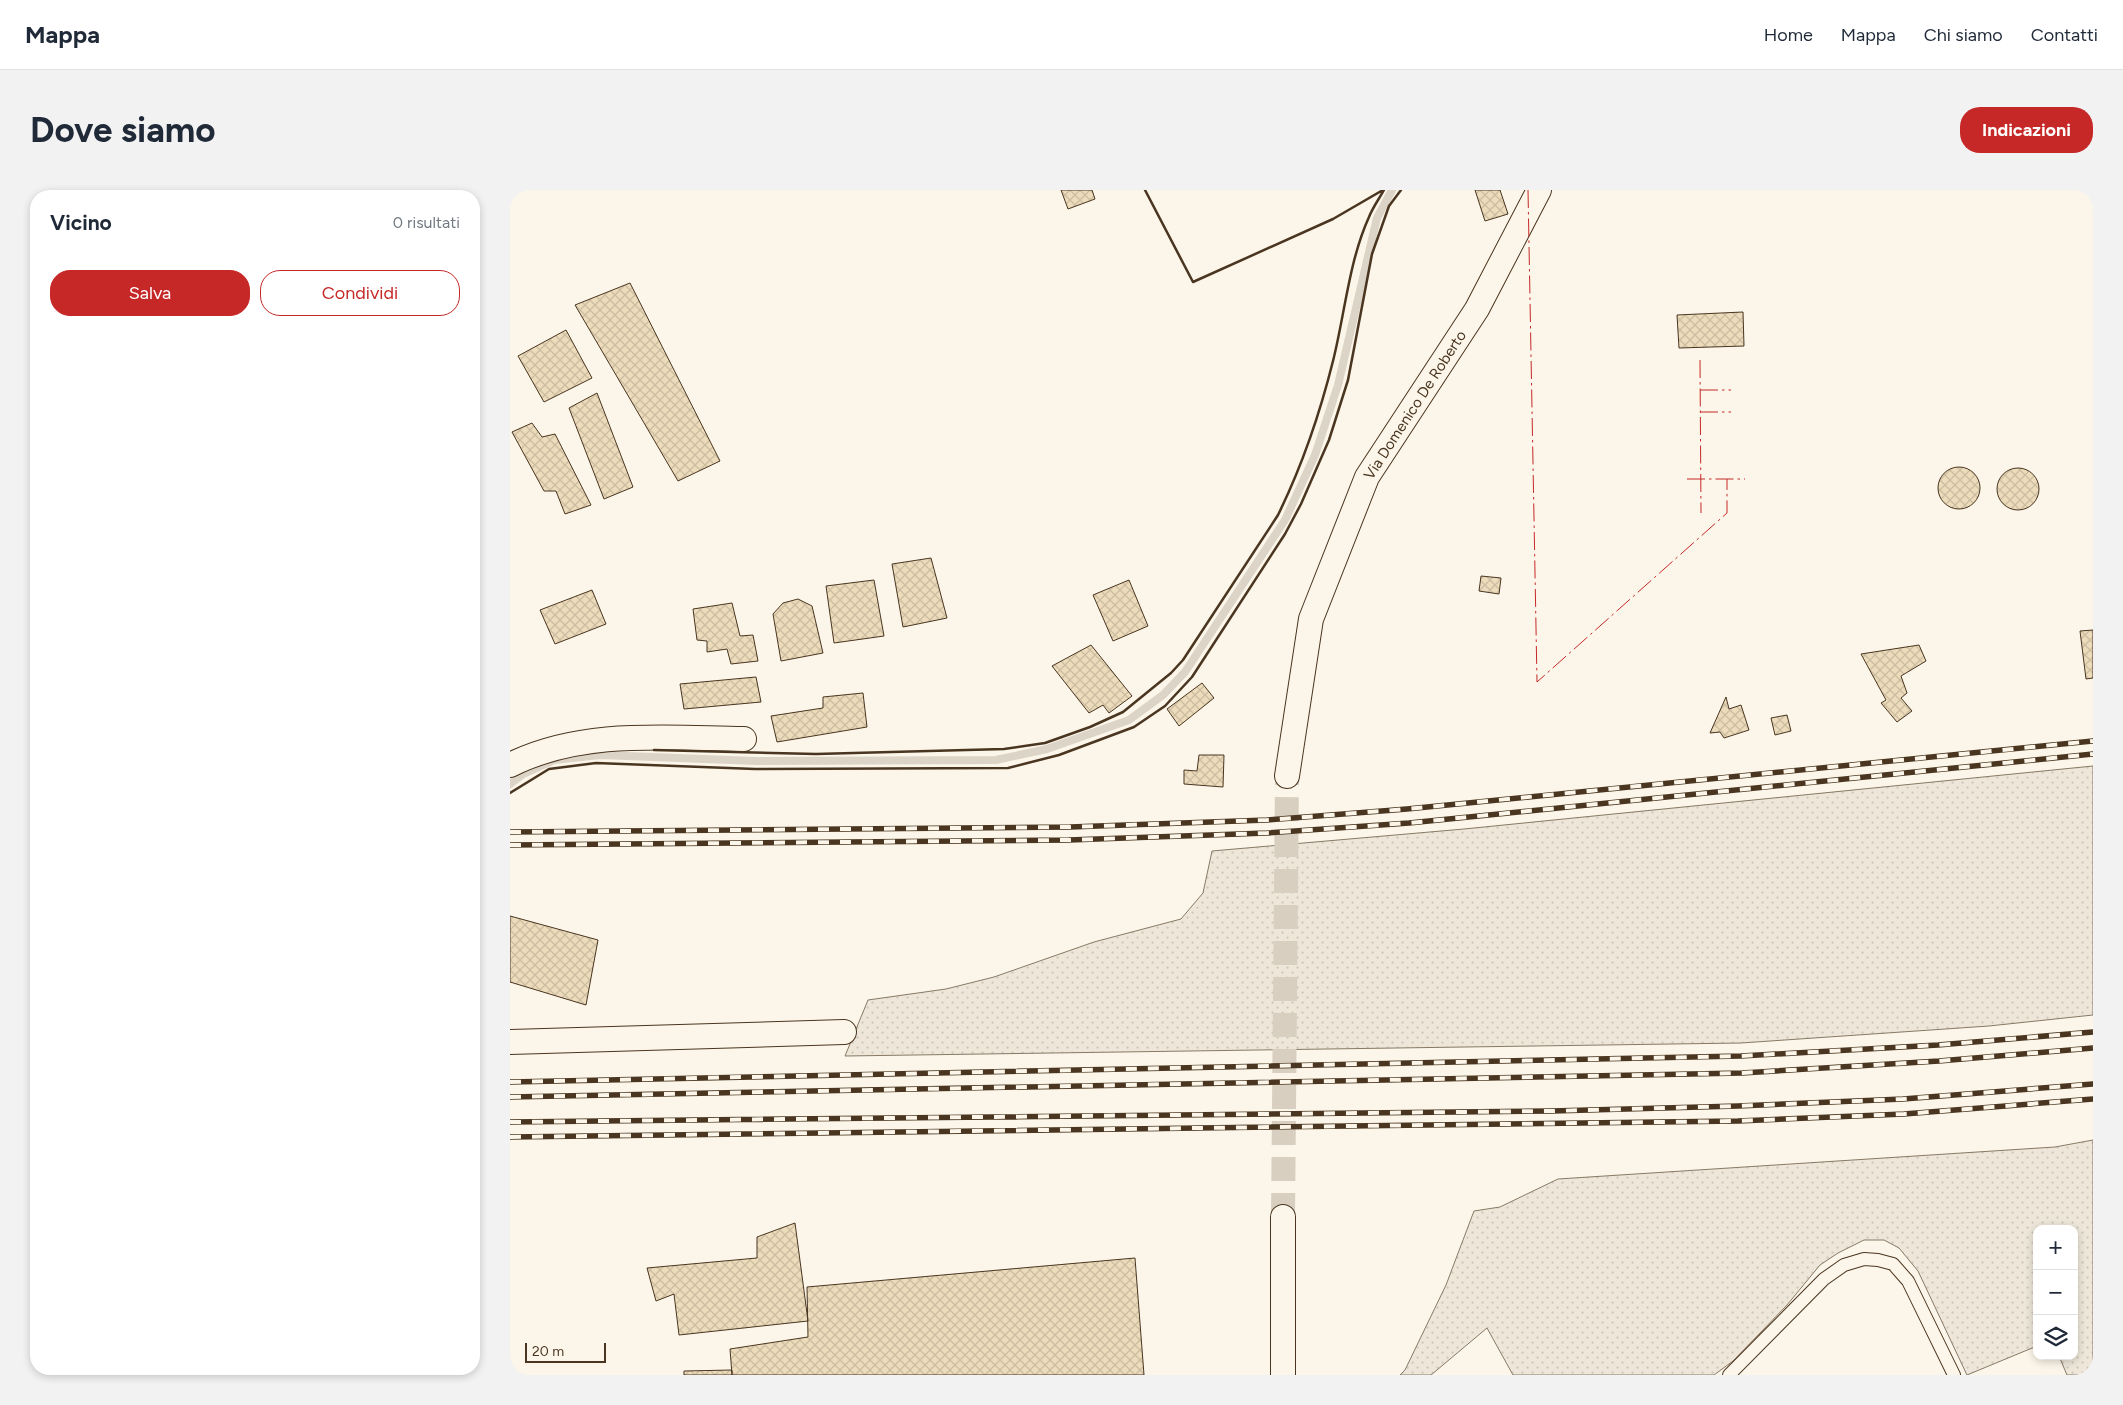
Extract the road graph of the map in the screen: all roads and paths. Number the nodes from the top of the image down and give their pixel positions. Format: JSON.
{"nodes":[{"id":1,"x":1539,"y":190,"type":"edge"},
{"id":2,"x":744,"y":739,"type":"dead end"},
{"id":3,"x":510,"y":765,"type":"edge"},
{"id":4,"x":1287,"y":776,"type":"tunnel mouth"},
{"id":5,"x":844,"y":1032,"type":"dead end"},
{"id":6,"x":510,"y":1042,"type":"edge"},
{"id":7,"x":1283,"y":1217,"type":"tunnel mouth"},
{"id":8,"x":1283,"y":1375,"type":"edge"},
{"id":9,"x":1729,"y":1375,"type":"edge"},
{"id":10,"x":1954,"y":1375,"type":"edge"}],
"edges":[{"from":1,"to":4,"type":"street","name":"Via Domenico De Roberto"},
{"from":2,"to":3,"type":"street"},
{"from":5,"to":6,"type":"street"},
{"from":7,"to":8,"type":"street"},
{"from":9,"to":10,"type":"lane"}]}
